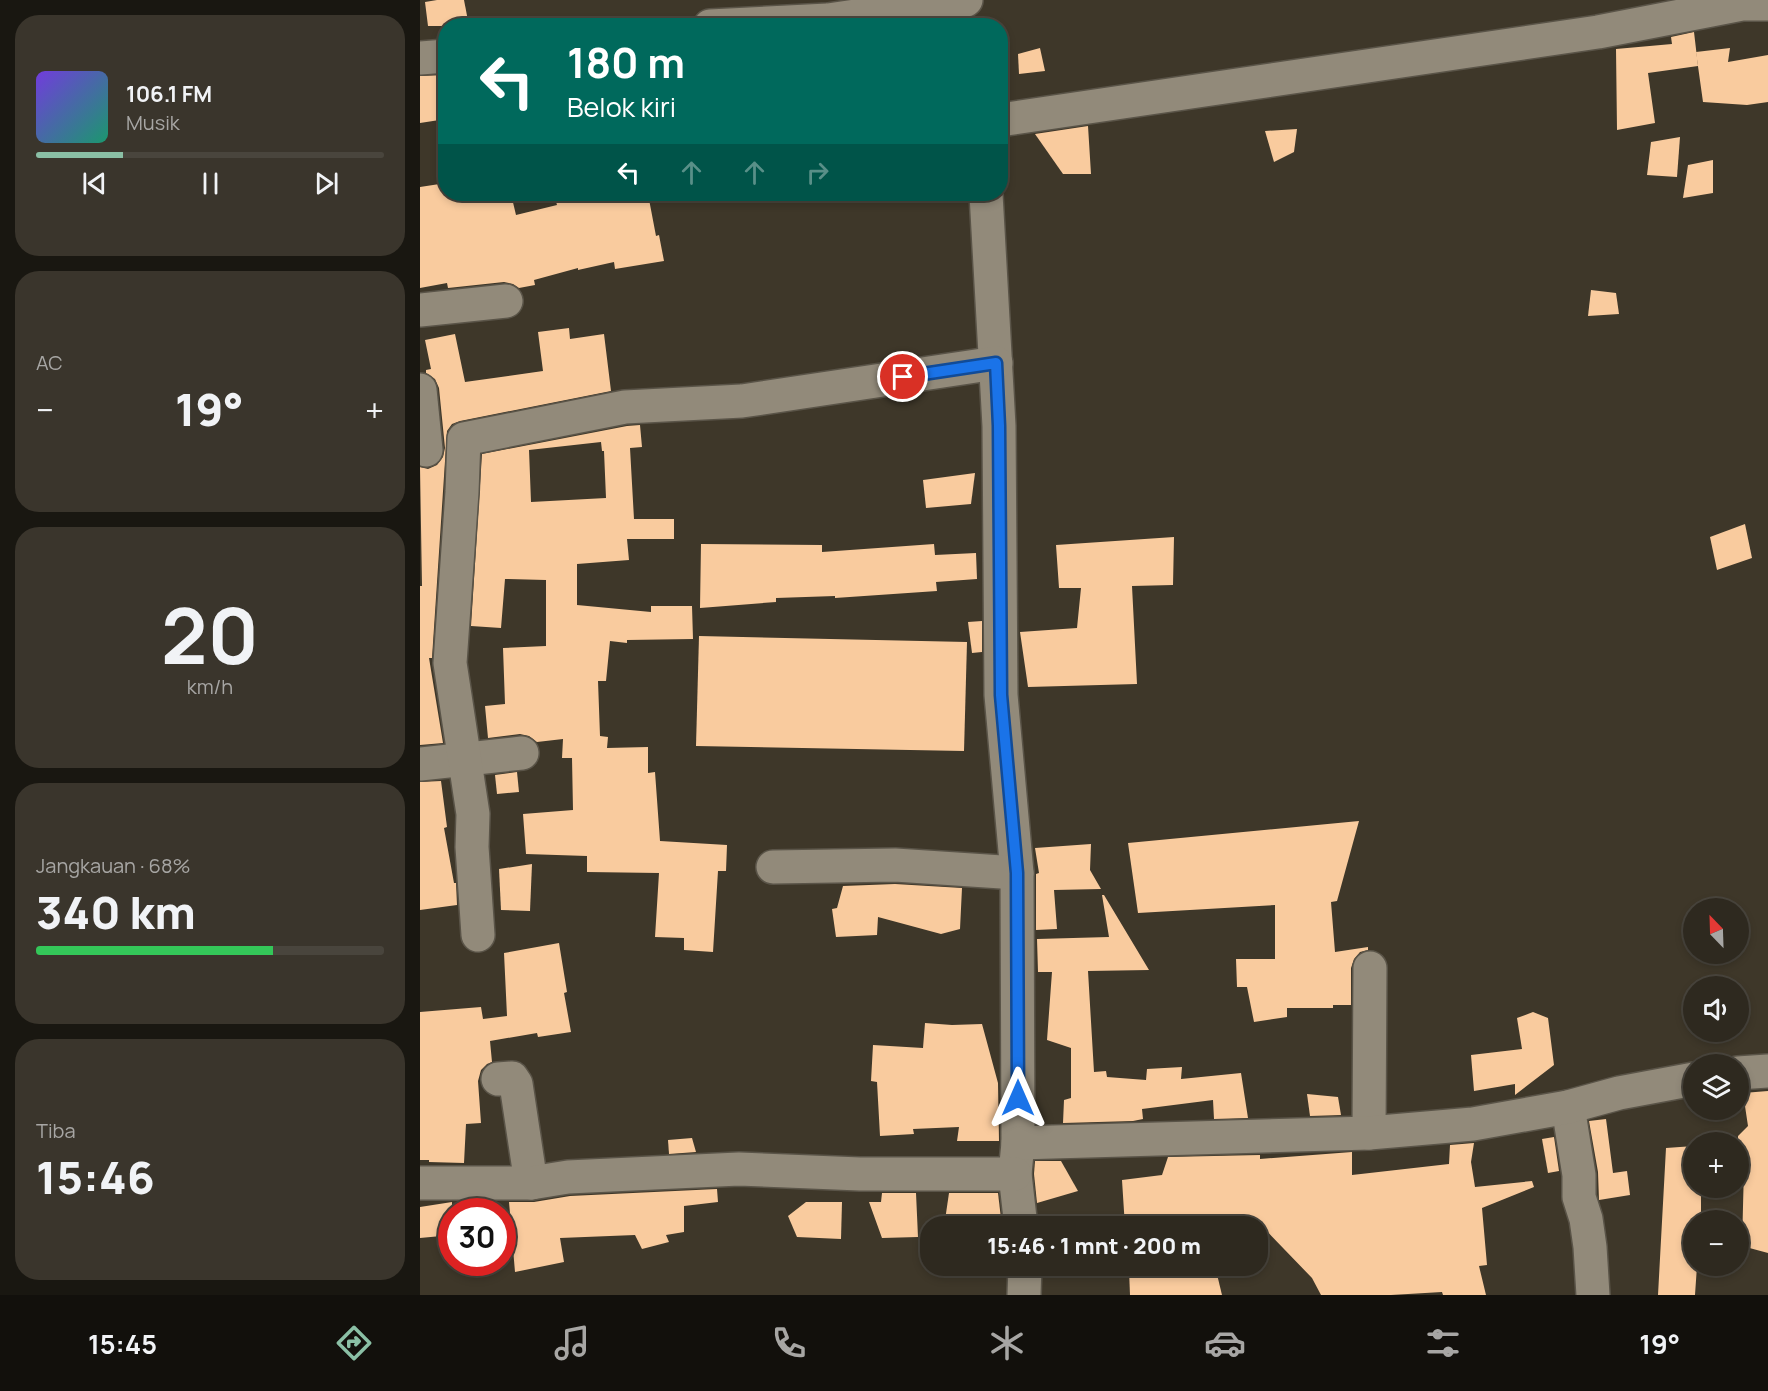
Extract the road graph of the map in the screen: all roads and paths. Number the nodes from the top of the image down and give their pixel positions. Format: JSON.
{"nodes":[{"id":1,"x":966,"y":0,"type":"edge"},
{"id":2,"x":971,"y":0,"type":"edge"},
{"id":3,"x":1768,"y":4,"type":"edge"},
{"id":4,"x":842,"y":18,"type":"edge"},
{"id":5,"x":972,"y":18,"type":"edge"},
{"id":6,"x":438,"y":57,"type":"edge"},
{"id":7,"x":420,"y":58,"type":"edge"},
{"id":8,"x":1008,"y":119,"type":"edge"},
{"id":9,"x":987,"y":201,"type":"edge"},
{"id":10,"x":506,"y":301,"type":"dead end"},
{"id":11,"x":420,"y":310,"type":"edge"},
{"id":12,"x":996,"y":363,"type":"junction"},
{"id":13,"x":420,"y":390,"type":"edge"},
{"id":14,"x":464,"y":439,"type":"junction"},
{"id":15,"x":423,"y":451,"type":"edge"},
{"id":16,"x":522,"y":753,"type":"dead end"},
{"id":17,"x":465,"y":759,"type":"junction"},
{"id":18,"x":420,"y":764,"type":"edge"},
{"id":19,"x":772,"y":867,"type":"dead end"},
{"id":20,"x":1017,"y":873,"type":"junction"},
{"id":21,"x":478,"y":935,"type":"dead end"},
{"id":22,"x":1370,"y":968,"type":"dead end"},
{"id":23,"x":1768,"y":1071,"type":"edge"},
{"id":24,"x":1749,"y":1072,"type":"edge"},
{"id":25,"x":498,"y":1078,"type":"dead end"},
{"id":26,"x":1683,"y":1081,"type":"edge"},
{"id":27,"x":1568,"y":1107,"type":"junction"},
{"id":28,"x":1369,"y":1133,"type":"junction"},
{"id":29,"x":1017,"y":1159,"type":"junction"},
{"id":30,"x":420,"y":1183,"type":"edge"},
{"id":31,"x":531,"y":1183,"type":"junction"},
{"id":32,"x":1020,"y":1216,"type":"edge"},
{"id":33,"x":1025,"y":1276,"type":"edge"},
{"id":34,"x":1024,"y":1295,"type":"edge"},
{"id":35,"x":1593,"y":1295,"type":"edge"}],
"edges":[{"from":1,"to":4,"type":"street"},
{"from":2,"to":5,"type":"street"},
{"from":3,"to":8,"type":"street"},
{"from":6,"to":7,"type":"street"},
{"from":9,"to":12,"type":"street"},
{"from":10,"to":11,"type":"street"},
{"from":12,"to":14,"type":"street"},
{"from":12,"to":20,"type":"street"},
{"from":13,"to":15,"type":"street"},
{"from":14,"to":15,"type":"street"},
{"from":14,"to":17,"type":"street"},
{"from":16,"to":17,"type":"street"},
{"from":17,"to":18,"type":"street"},
{"from":17,"to":21,"type":"street"},
{"from":19,"to":20,"type":"street"},
{"from":20,"to":29,"type":"street"},
{"from":22,"to":28,"type":"street"},
{"from":23,"to":24,"type":"street"},
{"from":25,"to":31,"type":"street"},
{"from":26,"to":27,"type":"street"},
{"from":27,"to":28,"type":"street"},
{"from":27,"to":35,"type":"street"},
{"from":28,"to":29,"type":"street"},
{"from":29,"to":31,"type":"street"},
{"from":29,"to":32,"type":"street"},
{"from":30,"to":31,"type":"street"},
{"from":33,"to":34,"type":"street"}]}
